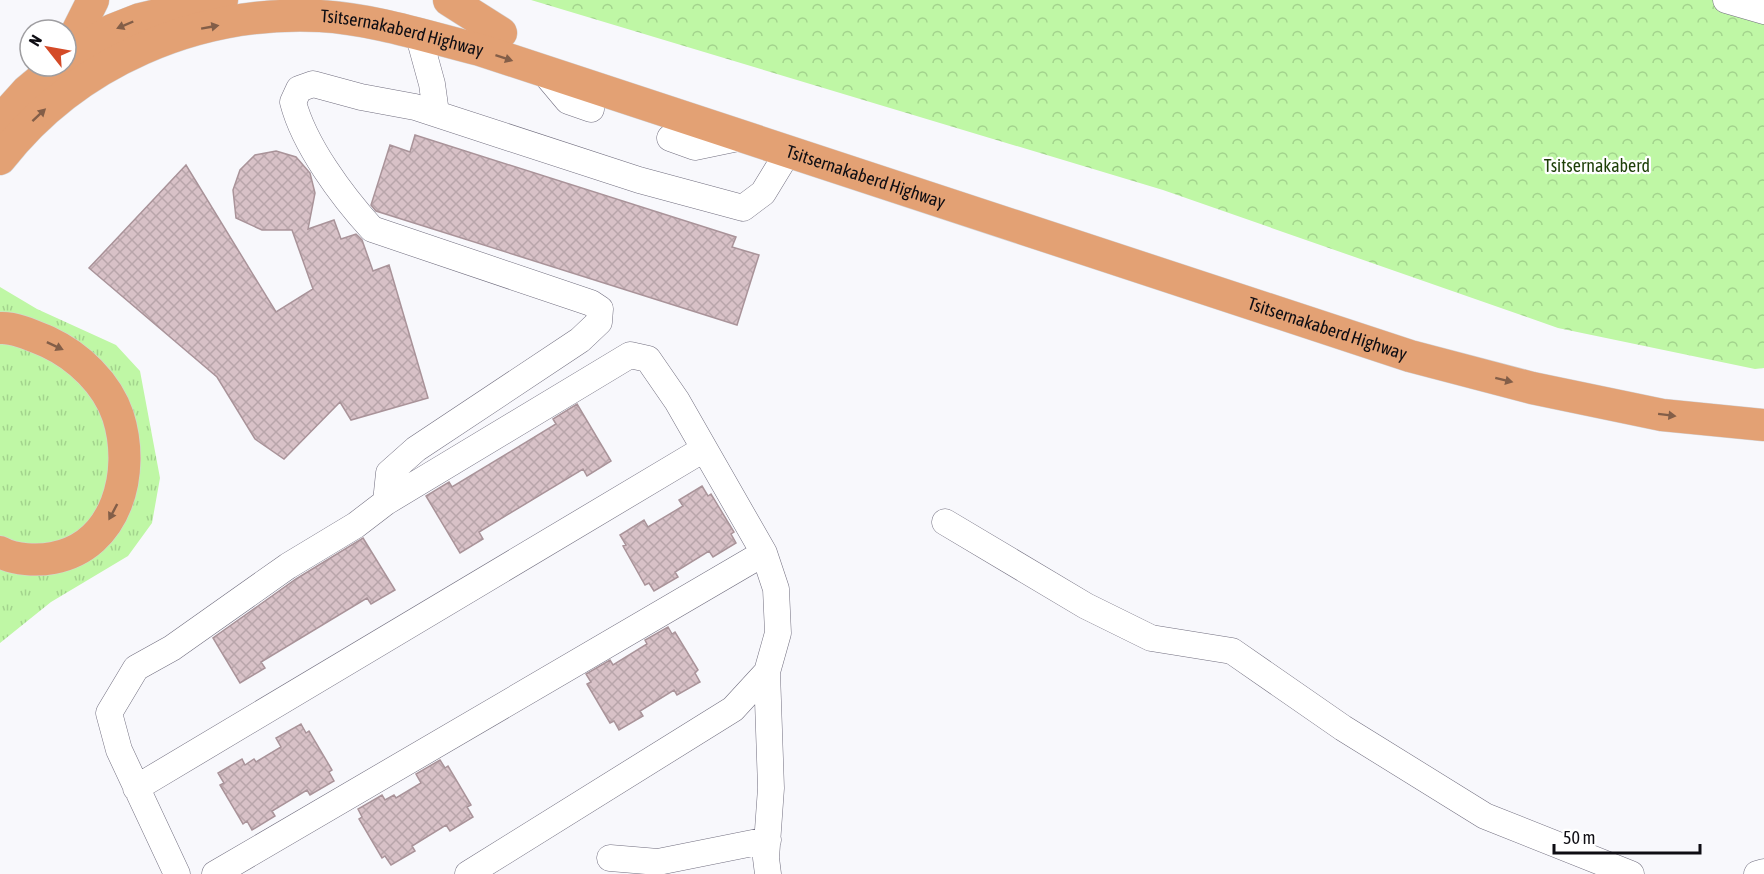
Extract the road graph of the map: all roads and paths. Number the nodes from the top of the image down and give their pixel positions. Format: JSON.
{"nodes":[{"id":1,"x":93,"y":0,"type":"edge"},
{"id":2,"x":222,"y":0,"type":"edge"},
{"id":3,"x":358,"y":0,"type":"edge"},
{"id":4,"x":449,"y":0,"type":"edge"},
{"id":5,"x":1726,"y":0,"type":"edge"},
{"id":6,"x":1764,"y":11,"type":"edge"},
{"id":7,"x":78,"y":30,"type":"edge"},
{"id":8,"x":501,"y":33,"type":"junction"},
{"id":9,"x":421,"y":44,"type":"dead end"},
{"id":10,"x":78,"y":52,"type":"edge"},
{"id":11,"x":542,"y":70,"type":"junction"},
{"id":12,"x":43,"y":78,"type":"edge"},
{"id":13,"x":591,"y":110,"type":"dead end"},
{"id":14,"x":436,"y":113,"type":"junction"},
{"id":15,"x":0,"y":121,"type":"edge"},
{"id":16,"x":743,"y":136,"type":"junction"},
{"id":17,"x":670,"y":138,"type":"dead end"},
{"id":18,"x":788,"y":152,"type":"junction"},
{"id":19,"x":0,"y":159,"type":"edge"},
{"id":20,"x":0,"y":328,"type":"edge"},
{"id":21,"x":1764,"y":405,"type":"edge"},
{"id":22,"x":1764,"y":425,"type":"edge"},
{"id":23,"x":704,"y":449,"type":"junction"},
{"id":24,"x":386,"y":502,"type":"junction"},
{"id":25,"x":945,"y":522,"type":"dead end"},
{"id":26,"x":0,"y":552,"type":"edge"},
{"id":27,"x":764,"y":553,"type":"junction"},
{"id":28,"x":767,"y":672,"type":"junction"},
{"id":29,"x":136,"y":788,"type":"junction"},
{"id":30,"x":768,"y":840,"type":"junction"},
{"id":31,"x":610,"y":858,"type":"dead end"},
{"id":32,"x":659,"y":868,"type":"edge"},
{"id":33,"x":1764,"y":872,"type":"edge"},
{"id":34,"x":177,"y":874,"type":"edge"},
{"id":35,"x":215,"y":874,"type":"edge"},
{"id":36,"x":468,"y":874,"type":"edge"},
{"id":37,"x":768,"y":874,"type":"edge"},
{"id":38,"x":1631,"y":874,"type":"edge"},
{"id":39,"x":1757,"y":874,"type":"edge"}],
"edges":[{"from":1,"to":7,"type":"main road"},
{"from":2,"to":10,"type":"main road","one_way":true},
{"from":3,"to":8,"type":"main road","name":"Tsitsernakaberd Highway"},
{"from":4,"to":8,"type":"main road"},
{"from":5,"to":6,"type":"street"},
{"from":8,"to":21,"type":"main road","name":"Tsitsernakaberd Highway"},
{"from":9,"to":14,"type":"street"},
{"from":11,"to":13,"type":"street"},
{"from":11,"to":16,"type":"main road","name":"Tsitsernakaberd Highway"},
{"from":19,"to":11,"type":"main road","name":"Tsitsernakaberd Highway","one_way":true},
{"from":12,"to":15,"type":"main road"},
{"from":14,"to":18,"type":"street"},
{"from":14,"to":24,"type":"street"},
{"from":16,"to":17,"type":"street"},
{"from":16,"to":18,"type":"main road","name":"Tsitsernakaberd Highway"},
{"from":18,"to":22,"type":"main road","name":"Tsitsernakaberd Highway","one_way":true},
{"from":20,"to":26,"type":"main road","one_way":true},
{"from":23,"to":24,"type":"street"},
{"from":23,"to":27,"type":"street"},
{"from":23,"to":29,"type":"street"},
{"from":24,"to":29,"type":"street"},
{"from":25,"to":38,"type":"street"},
{"from":27,"to":28,"type":"street"},
{"from":27,"to":35,"type":"street"},
{"from":28,"to":30,"type":"street"},
{"from":28,"to":36,"type":"street"},
{"from":29,"to":34,"type":"street"},
{"from":30,"to":32,"type":"street"},
{"from":30,"to":37,"type":"street"},
{"from":31,"to":32,"type":"street"},
{"from":33,"to":39,"type":"street"}]}
